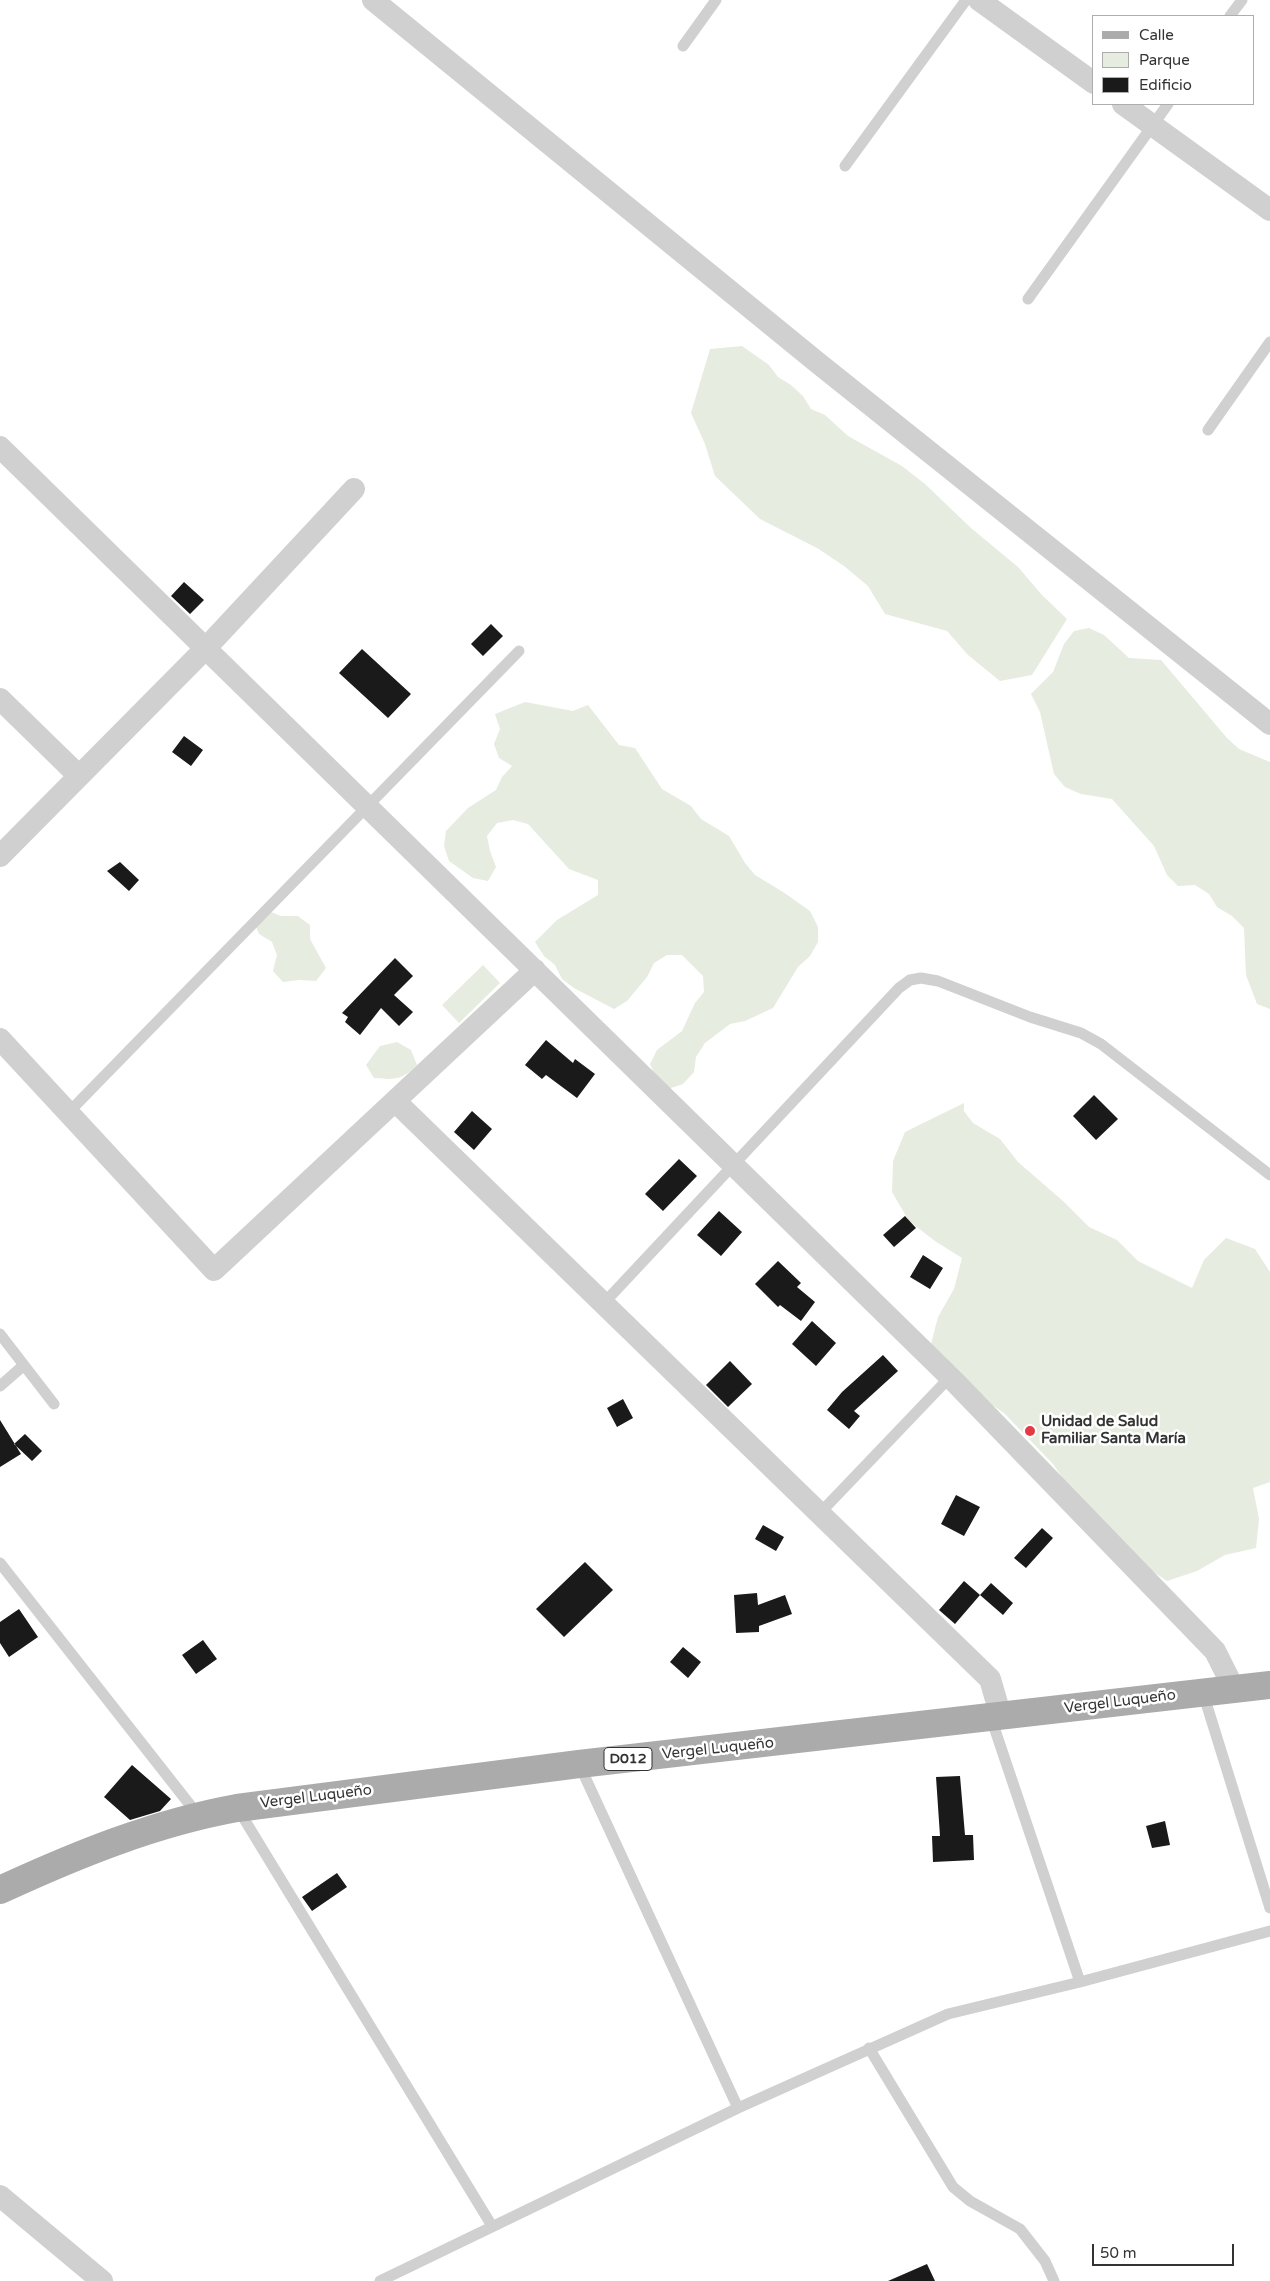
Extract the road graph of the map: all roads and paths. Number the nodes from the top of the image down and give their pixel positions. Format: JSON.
{"nodes":[{"id":1,"x":373,"y":0,"type":"edge"},
{"id":2,"x":716,"y":0,"type":"edge"},
{"id":3,"x":966,"y":0,"type":"edge"},
{"id":4,"x":979,"y":0,"type":"edge"},
{"id":5,"x":1242,"y":0,"type":"edge"},
{"id":6,"x":1231,"y":15,"type":"edge"},
{"id":7,"x":683,"y":46,"type":"dead end"},
{"id":8,"x":1092,"y":82,"type":"edge"},
{"id":9,"x":1124,"y":105,"type":"edge"},
{"id":10,"x":1167,"y":105,"type":"edge"},
{"id":11,"x":1152,"y":125,"type":"junction"},
{"id":12,"x":846,"y":166,"type":"dead end"},
{"id":13,"x":1270,"y":210,"type":"edge"},
{"id":14,"x":1028,"y":300,"type":"dead end"},
{"id":15,"x":1270,"y":342,"type":"edge"},
{"id":16,"x":1208,"y":430,"type":"dead end"},
{"id":17,"x":0,"y":447,"type":"edge"},
{"id":18,"x":354,"y":489,"type":"dead end"},
{"id":19,"x":206,"y":648,"type":"junction"},
{"id":20,"x":519,"y":651,"type":"dead end"},
{"id":21,"x":0,"y":699,"type":"edge"},
{"id":22,"x":1270,"y":724,"type":"edge"},
{"id":23,"x":79,"y":776,"type":"junction"},
{"id":24,"x":368,"y":806,"type":"junction"},
{"id":25,"x":0,"y":856,"type":"edge"},
{"id":26,"x":535,"y":970,"type":"junction"},
{"id":27,"x":0,"y":1039,"type":"edge"},
{"id":28,"x":396,"y":1101,"type":"junction"},
{"id":29,"x":68,"y":1113,"type":"junction"},
{"id":30,"x":734,"y":1164,"type":"junction"},
{"id":31,"x":1270,"y":1174,"type":"edge"},
{"id":32,"x":604,"y":1303,"type":"junction"},
{"id":33,"x":0,"y":1334,"type":"edge"},
{"id":34,"x":24,"y":1366,"type":"junction"},
{"id":35,"x":950,"y":1378,"type":"junction"},
{"id":36,"x":0,"y":1386,"type":"edge"},
{"id":37,"x":54,"y":1404,"type":"dead end"},
{"id":38,"x":820,"y":1513,"type":"junction"},
{"id":39,"x":0,"y":1562,"type":"edge"},
{"id":40,"x":1270,"y":1685,"type":"edge"},
{"id":41,"x":1234,"y":1689,"type":"junction"},
{"id":42,"x":1203,"y":1692,"type":"junction"},
{"id":43,"x":996,"y":1717,"type":"junction"},
{"id":44,"x":579,"y":1764,"type":"junction"},
{"id":45,"x":237,"y":1808,"type":"junction"},
{"id":46,"x":198,"y":1815,"type":"junction"},
{"id":47,"x":0,"y":1890,"type":"edge"},
{"id":48,"x":1270,"y":1908,"type":"edge"},
{"id":49,"x":1270,"y":1931,"type":"edge"},
{"id":50,"x":1080,"y":1982,"type":"junction"},
{"id":51,"x":869,"y":2048,"type":"junction"},
{"id":52,"x":738,"y":2108,"type":"junction"},
{"id":53,"x":2,"y":2202,"type":"edge"},
{"id":54,"x":492,"y":2226,"type":"junction"},
{"id":55,"x":102,"y":2281,"type":"edge"},
{"id":56,"x":380,"y":2281,"type":"edge"},
{"id":57,"x":1054,"y":2281,"type":"edge"}],
"edges":[{"from":1,"to":22,"type":"street"},
{"from":2,"to":7,"type":"lane"},
{"from":3,"to":12,"type":"lane"},
{"from":4,"to":8,"type":"street"},
{"from":5,"to":6,"type":"lane"},
{"from":9,"to":11,"type":"street"},
{"from":10,"to":11,"type":"lane"},
{"from":11,"to":13,"type":"street"},
{"from":11,"to":14,"type":"lane"},
{"from":15,"to":16,"type":"lane"},
{"from":17,"to":19,"type":"street"},
{"from":18,"to":19,"type":"street"},
{"from":19,"to":23,"type":"street"},
{"from":19,"to":24,"type":"street"},
{"from":20,"to":24,"type":"lane"},
{"from":21,"to":23,"type":"street"},
{"from":23,"to":25,"type":"street"},
{"from":24,"to":26,"type":"street"},
{"from":24,"to":29,"type":"lane"},
{"from":26,"to":28,"type":"street"},
{"from":26,"to":30,"type":"street"},
{"from":27,"to":29,"type":"street"},
{"from":28,"to":29,"type":"street"},
{"from":28,"to":32,"type":"street"},
{"from":30,"to":31,"type":"lane"},
{"from":30,"to":32,"type":"lane"},
{"from":30,"to":35,"type":"street"},
{"from":32,"to":38,"type":"street"},
{"from":33,"to":34,"type":"lane"},
{"from":34,"to":36,"type":"lane"},
{"from":34,"to":37,"type":"lane"},
{"from":35,"to":38,"type":"lane"},
{"from":35,"to":41,"type":"street"},
{"from":38,"to":43,"type":"street"},
{"from":39,"to":46,"type":"lane"},
{"from":40,"to":41,"type":"main road","name":"Vergel Luqueño","number":"D012"},
{"from":41,"to":42,"type":"main road","name":"Vergel Luqueño","number":"D012"},
{"from":42,"to":43,"type":"main road","name":"Vergel Luqueño","number":"D012"},
{"from":42,"to":48,"type":"lane"},
{"from":43,"to":44,"type":"main road","name":"Vergel Luqueño","number":"D012"},
{"from":43,"to":50,"type":"lane"},
{"from":44,"to":45,"type":"main road","name":"Vergel Luqueño","number":"D012"},
{"from":44,"to":52,"type":"lane"},
{"from":45,"to":46,"type":"main road","name":"Vergel Luqueño","number":"D012"},
{"from":45,"to":54,"type":"lane"},
{"from":46,"to":47,"type":"main road","name":"Vergel Luqueño","number":"D012"},
{"from":49,"to":50,"type":"lane"},
{"from":50,"to":51,"type":"lane"},
{"from":51,"to":52,"type":"lane"},
{"from":51,"to":57,"type":"lane"},
{"from":52,"to":54,"type":"lane"},
{"from":53,"to":55,"type":"street"},
{"from":54,"to":56,"type":"lane"}]}
